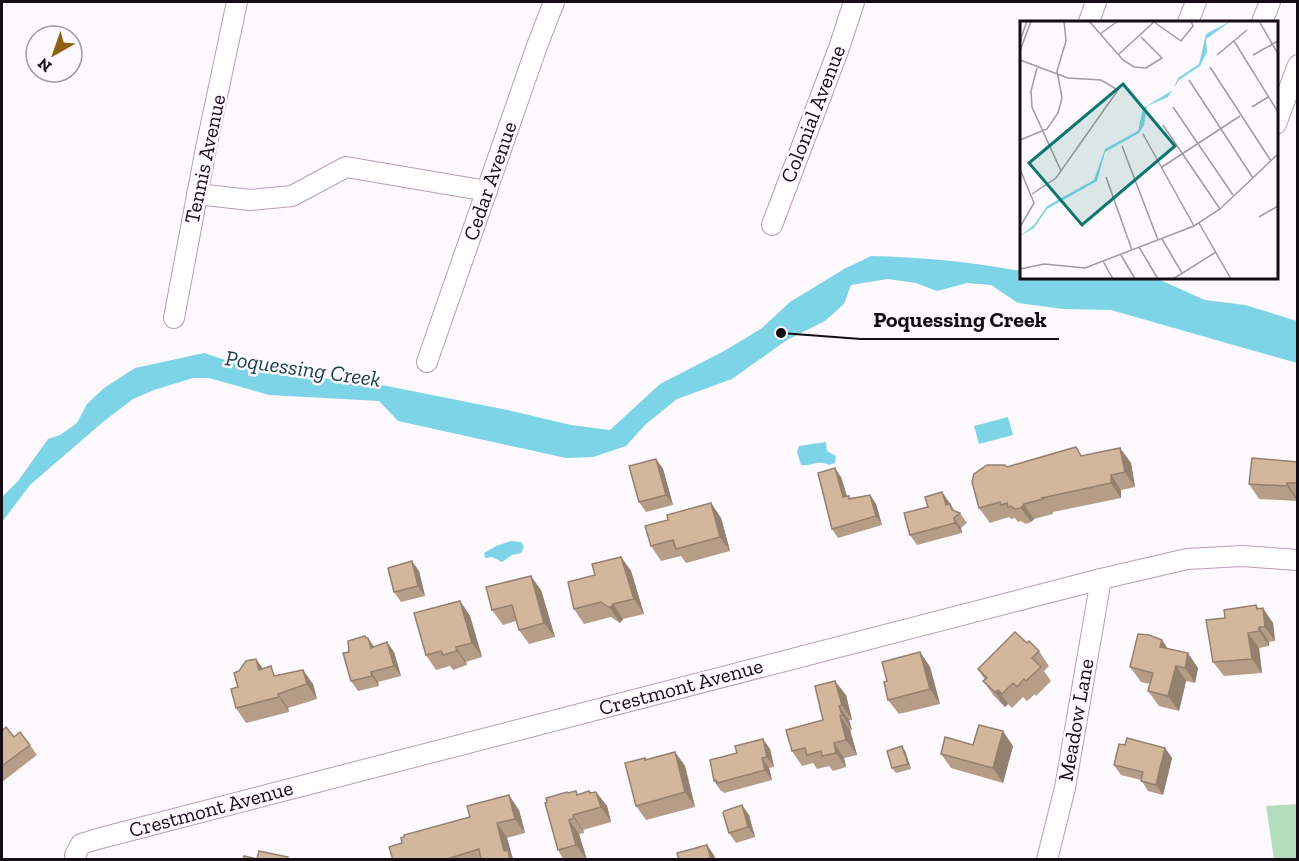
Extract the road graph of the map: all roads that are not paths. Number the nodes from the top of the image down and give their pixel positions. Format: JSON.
{"nodes":[{"id":1,"x":237,"y":2,"type":"edge"},
{"id":2,"x":554,"y":2,"type":"edge"},
{"id":3,"x":854,"y":2,"type":"edge"},
{"id":4,"x":1096,"y":2,"type":"edge"},
{"id":5,"x":1196,"y":2,"type":"edge"},
{"id":6,"x":1269,"y":2,"type":"edge"},
{"id":7,"x":1089,"y":21,"type":"edge"},
{"id":8,"x":1188,"y":21,"type":"edge"},
{"id":9,"x":1262,"y":21,"type":"edge"},
{"id":10,"x":1298,"y":66,"type":"edge"},
{"id":11,"x":1278,"y":119,"type":"edge"},
{"id":12,"x":487,"y":191,"type":"junction"},
{"id":13,"x":197,"y":194,"type":"junction"},
{"id":14,"x":772,"y":225,"type":"dead end"},
{"id":15,"x":174,"y":318,"type":"dead end"},
{"id":16,"x":427,"y":362,"type":"dead end"},
{"id":17,"x":1298,"y":560,"type":"edge"},
{"id":18,"x":1101,"y":579,"type":"junction"},
{"id":19,"x":75,"y":857,"type":"edge"},
{"id":20,"x":1047,"y":860,"type":"edge"}],
"edges":[{"from":1,"to":13,"type":"street","name":"Tennis Avenue"},
{"from":2,"to":12,"type":"street","name":"Cedar Avenue"},
{"from":3,"to":14,"type":"street","name":"Colonial Avenue"},
{"from":4,"to":7,"type":"street"},
{"from":5,"to":8,"type":"street"},
{"from":6,"to":9,"type":"street"},
{"from":10,"to":11,"type":"street"},
{"from":12,"to":13,"type":"street"},
{"from":12,"to":16,"type":"street","name":"Cedar Avenue"},
{"from":13,"to":15,"type":"street","name":"Tennis Avenue"},
{"from":17,"to":18,"type":"street","name":"Crestmont Avenue"},
{"from":18,"to":19,"type":"street","name":"Crestmont Avenue"},
{"from":18,"to":20,"type":"street","name":"Meadow Lane"}]}
